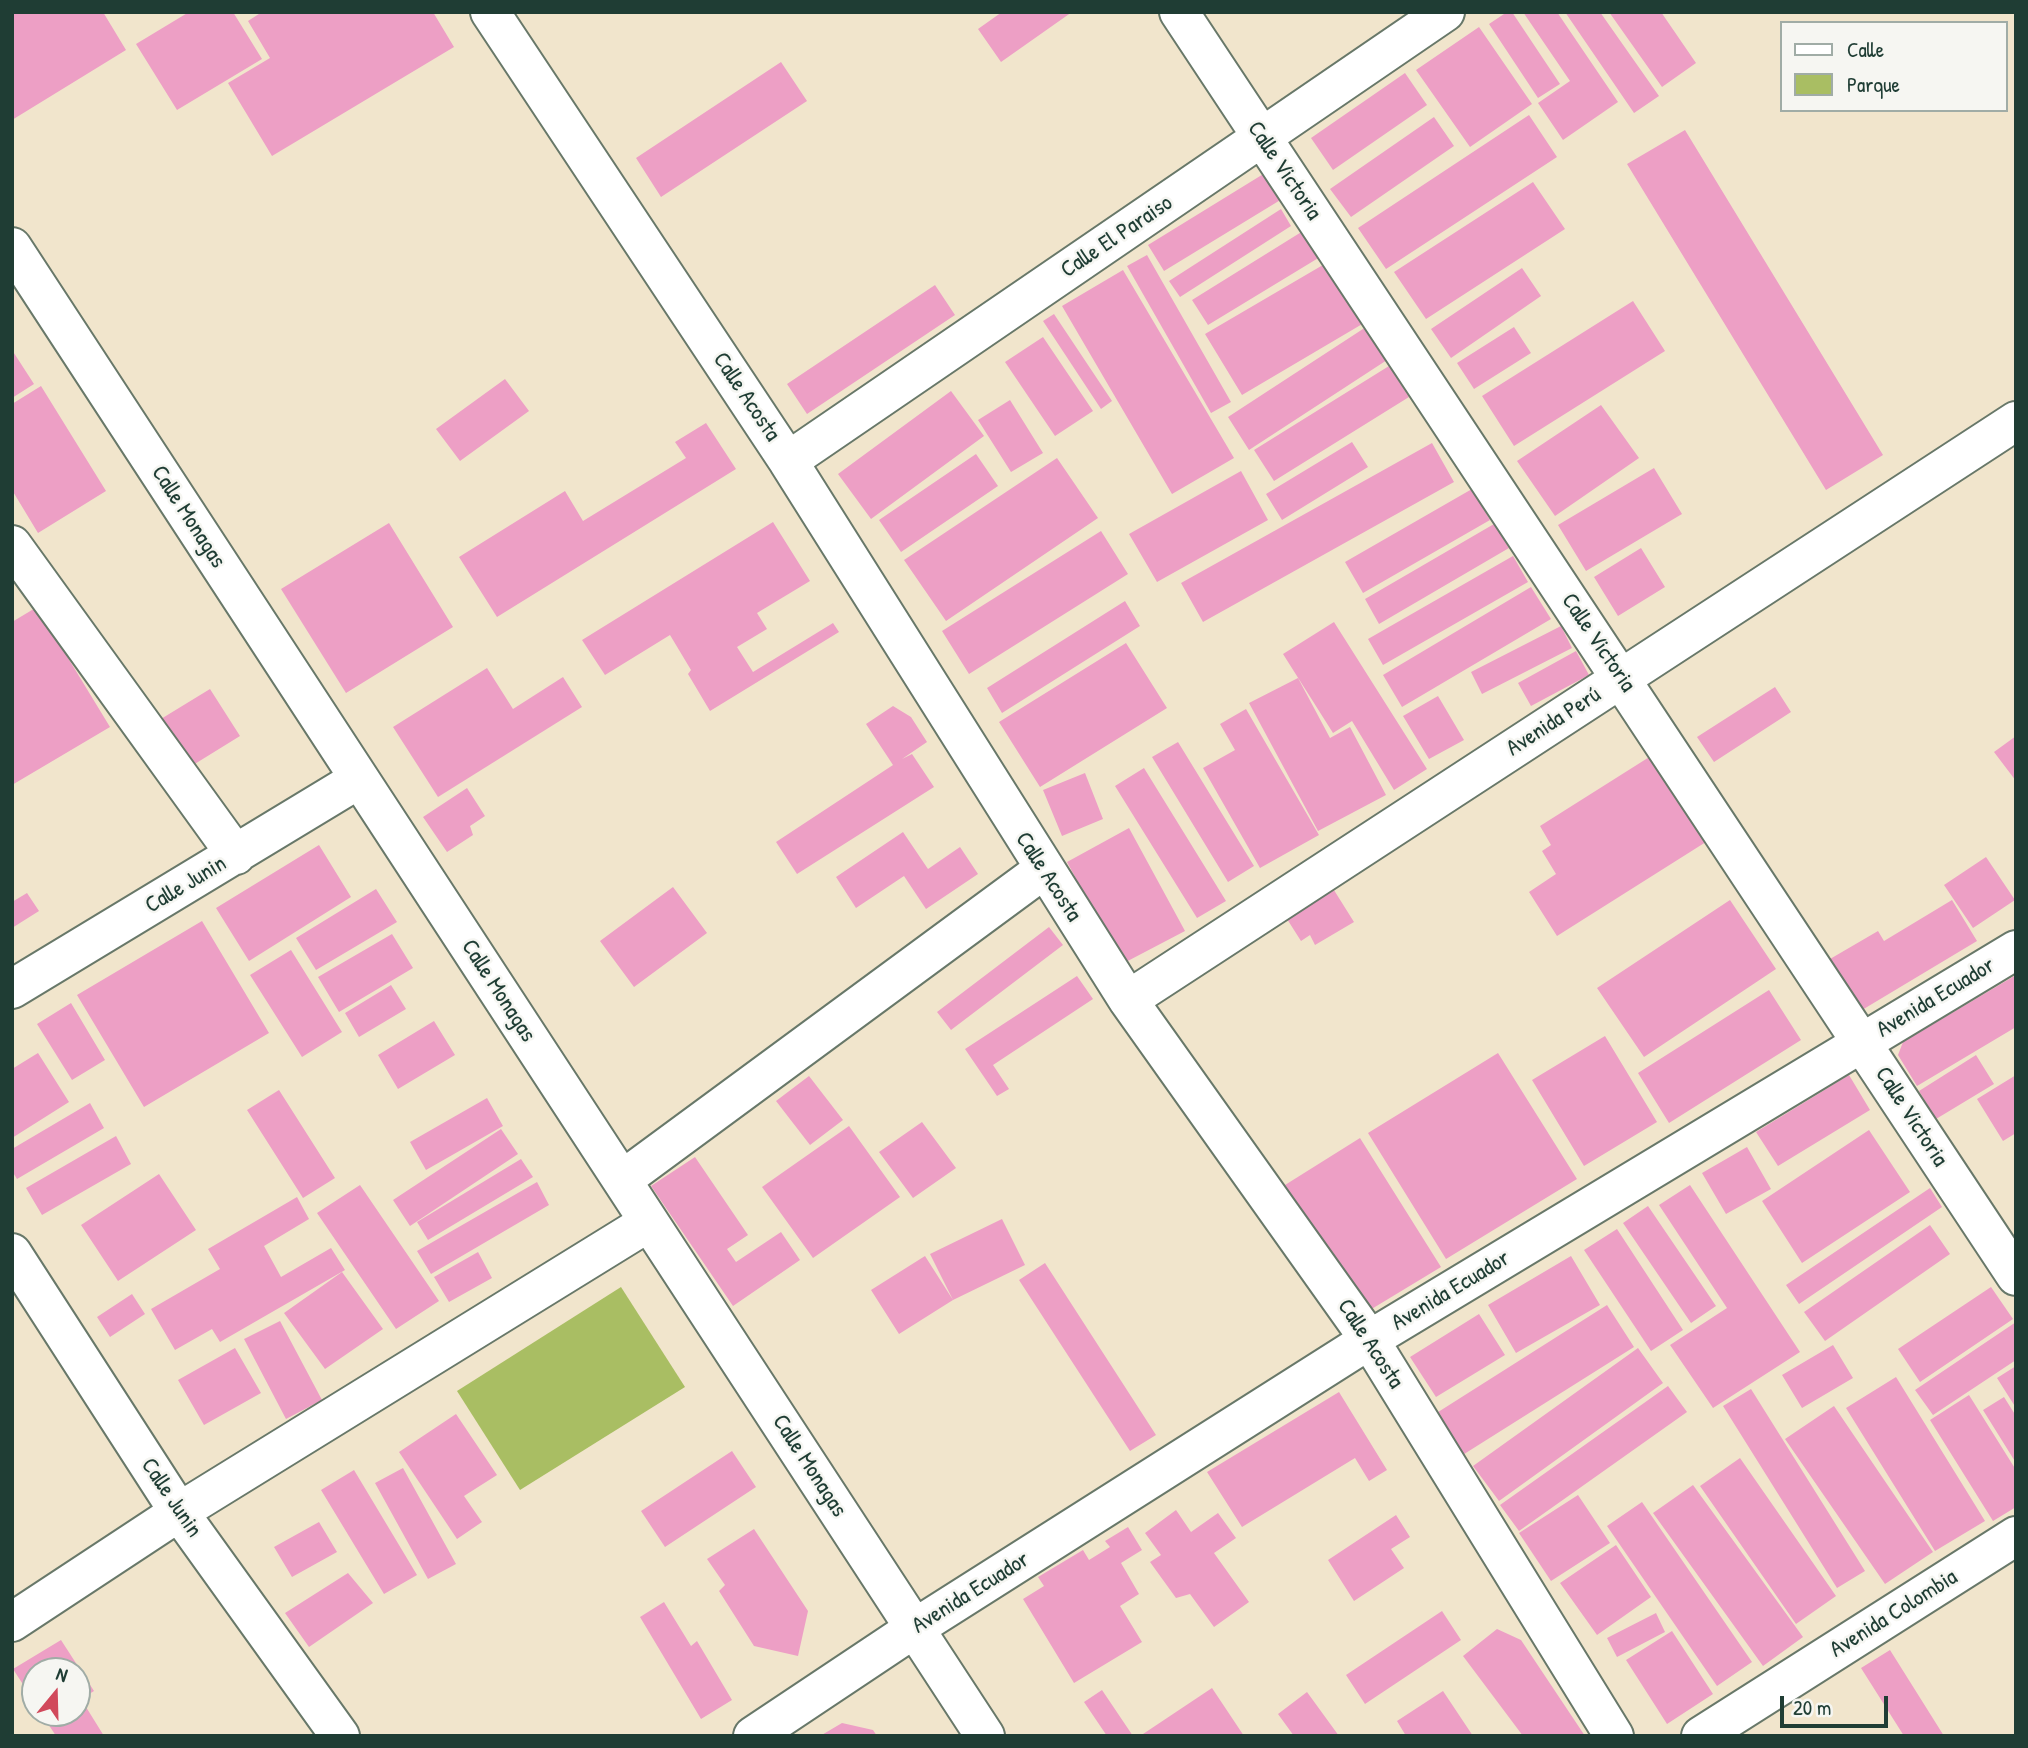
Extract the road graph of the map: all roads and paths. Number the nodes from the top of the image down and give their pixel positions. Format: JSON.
{"nodes":[{"id":1,"x":490,"y":12,"type":"edge"},
{"id":2,"x":1179,"y":12,"type":"edge"},
{"id":3,"x":1445,"y":12,"type":"edge"},
{"id":4,"x":1263,"y":138,"type":"junction"},
{"id":5,"x":12,"y":247,"type":"edge"},
{"id":6,"x":2016,"y":421,"type":"edge"},
{"id":7,"x":788,"y":461,"type":"junction"},
{"id":8,"x":12,"y":545,"type":"edge"},
{"id":9,"x":1622,"y":678,"type":"junction"},
{"id":10,"x":359,"y":779,"type":"junction"},
{"id":11,"x":236,"y":855,"type":"junction"},
{"id":12,"x":1043,"y":870,"type":"junction"},
{"id":13,"x":2016,"y":950,"type":"edge"},
{"id":14,"x":12,"y":989,"type":"edge"},
{"id":15,"x":1128,"y":1000,"type":"junction"},
{"id":16,"x":1862,"y":1042,"type":"junction"},
{"id":17,"x":622,"y":1180,"type":"junction"},
{"id":18,"x":649,"y":1222,"type":"junction"},
{"id":19,"x":12,"y":1253,"type":"edge"},
{"id":20,"x":2016,"y":1276,"type":"edge"},
{"id":21,"x":1369,"y":1340,"type":"junction"},
{"id":22,"x":179,"y":1513,"type":"junction"},
{"id":23,"x":2016,"y":1536,"type":"edge"},
{"id":24,"x":12,"y":1622,"type":"edge"},
{"id":25,"x":915,"y":1628,"type":"junction"},
{"id":26,"x":340,"y":1736,"type":"edge"},
{"id":27,"x":753,"y":1736,"type":"edge"},
{"id":28,"x":985,"y":1736,"type":"edge"},
{"id":29,"x":1614,"y":1736,"type":"edge"},
{"id":30,"x":1701,"y":1736,"type":"edge"}],
"edges":[{"from":1,"to":7,"type":"street","name":"Calle Acosta"},
{"from":2,"to":4,"type":"street","name":"Calle Victoria"},
{"from":3,"to":4,"type":"street","name":"Calle El Paraiso"},
{"from":4,"to":7,"type":"street","name":"Calle El Paraiso"},
{"from":4,"to":9,"type":"street","name":"Calle Victoria"},
{"from":5,"to":10,"type":"street","name":"Calle Monagas"},
{"from":6,"to":9,"type":"street","name":"Avenida Perú"},
{"from":7,"to":12,"type":"street","name":"Calle Acosta"},
{"from":8,"to":11,"type":"street"},
{"from":9,"to":15,"type":"street","name":"Avenida Perú"},
{"from":9,"to":16,"type":"street","name":"Calle Victoria"},
{"from":10,"to":11,"type":"street","name":"Calle Junin"},
{"from":10,"to":17,"type":"street","name":"Calle Monagas"},
{"from":11,"to":14,"type":"street","name":"Calle Junin"},
{"from":12,"to":15,"type":"street","name":"Calle Acosta"},
{"from":12,"to":17,"type":"street"},
{"from":13,"to":16,"type":"street","name":"Avenida Ecuador"},
{"from":15,"to":21,"type":"street","name":"Calle Acosta"},
{"from":16,"to":20,"type":"street","name":"Calle Victoria"},
{"from":16,"to":21,"type":"street","name":"Avenida Ecuador"},
{"from":17,"to":18,"type":"street","name":"Calle Monagas"},
{"from":18,"to":22,"type":"street"},
{"from":18,"to":25,"type":"street","name":"Calle Monagas"},
{"from":19,"to":22,"type":"street","name":"Calle Junin"},
{"from":21,"to":25,"type":"street","name":"Avenida Ecuador"},
{"from":21,"to":29,"type":"street","name":"Calle Acosta"},
{"from":22,"to":24,"type":"street"},
{"from":22,"to":26,"type":"street","name":"Calle Junin"},
{"from":23,"to":30,"type":"street","name":"Avenida Colombia"},
{"from":25,"to":27,"type":"street","name":"Avenida Ecuador"},
{"from":25,"to":28,"type":"street","name":"Calle Monagas"}]}
